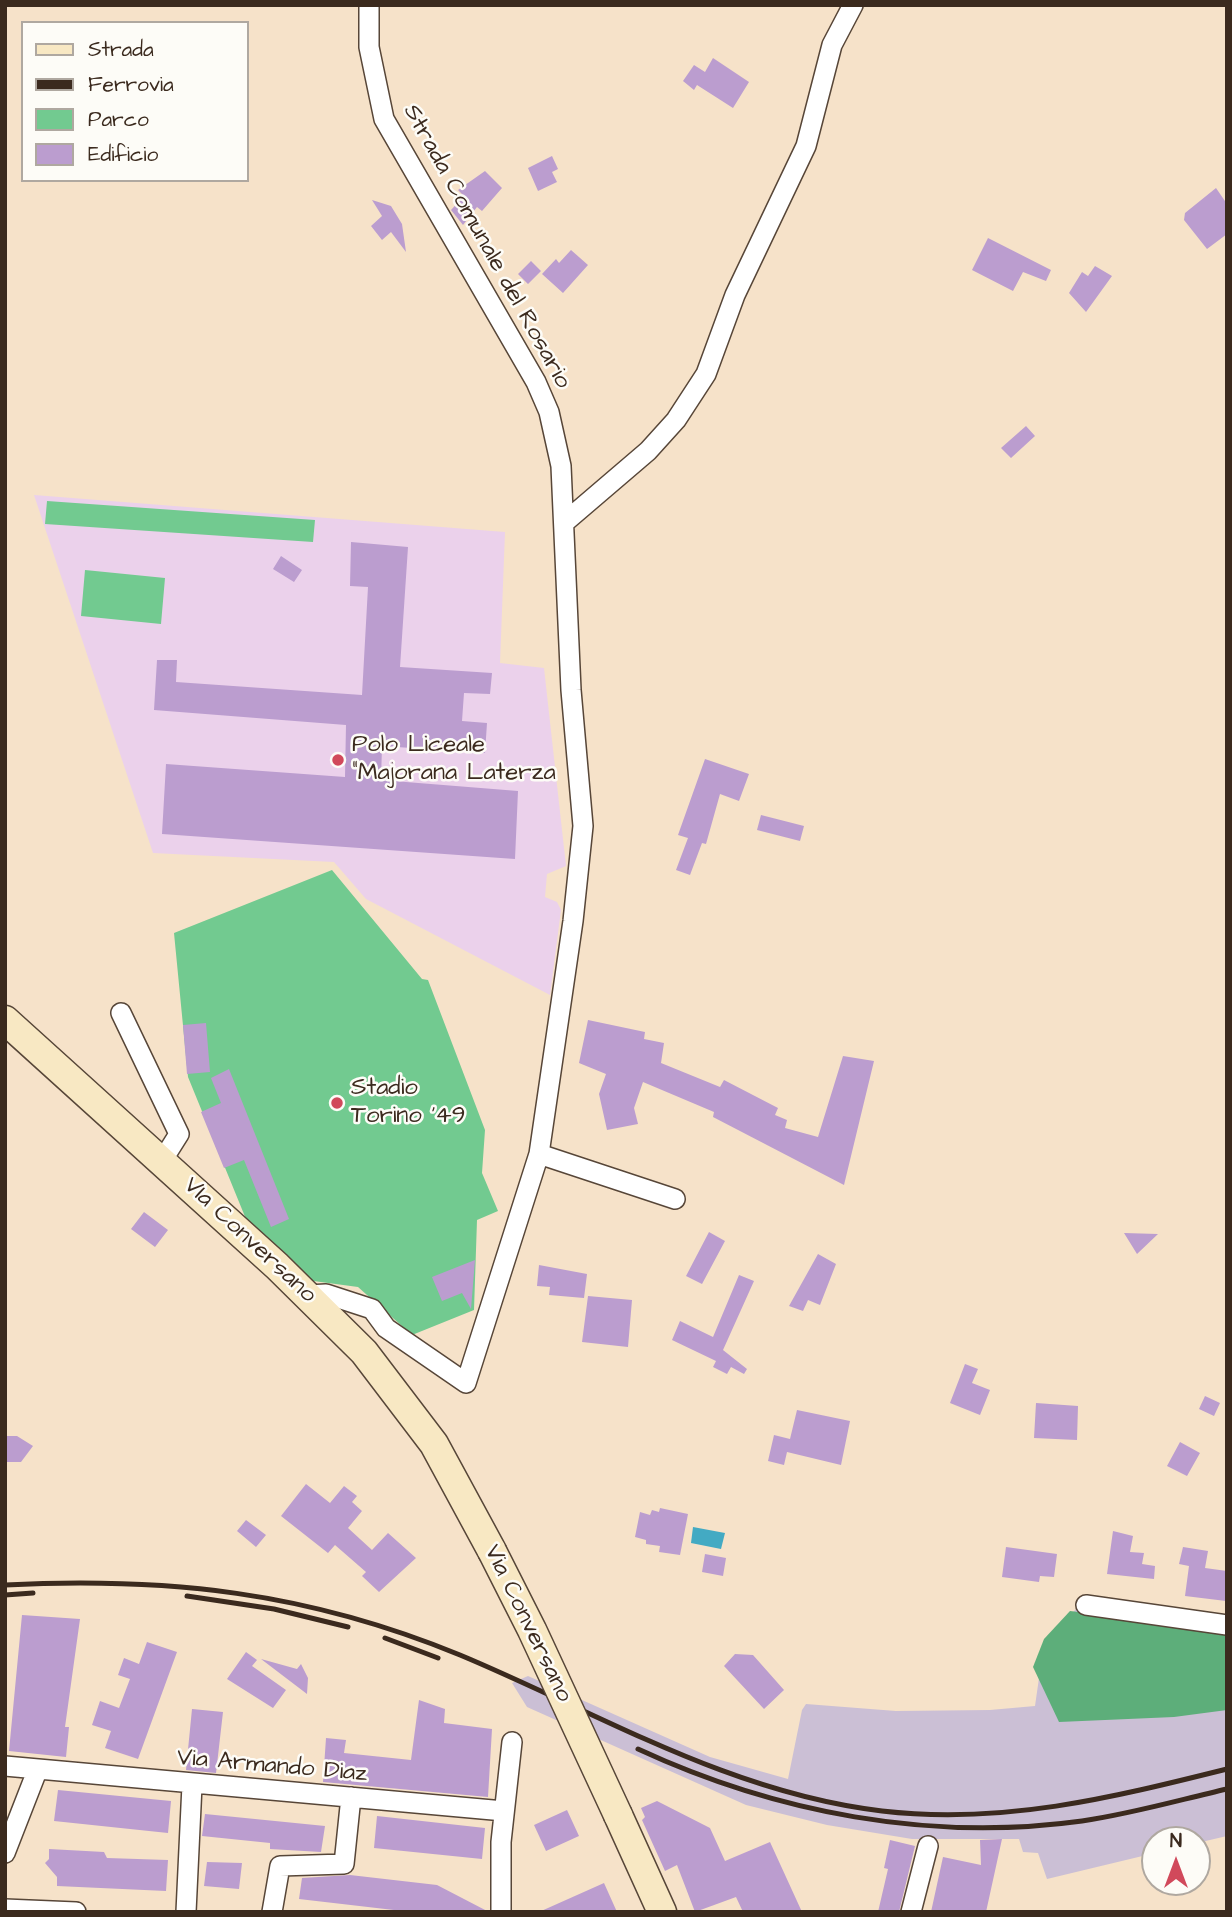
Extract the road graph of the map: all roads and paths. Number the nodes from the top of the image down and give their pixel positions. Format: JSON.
{"nodes":[{"id":1,"x":369,"y":5,"type":"edge"},
{"id":2,"x":853,"y":5,"type":"edge"},
{"id":3,"x":565,"y":522,"type":"junction"},
{"id":4,"x":121,"y":1013,"type":"dead end"},
{"id":5,"x":5,"y":1020,"type":"edge"},
{"id":6,"x":539,"y":1154,"type":"junction"},
{"id":7,"x":162,"y":1161,"type":"junction"},
{"id":8,"x":675,"y":1199,"type":"dead end"},
{"id":9,"x":308,"y":1295,"type":"junction"},
{"id":10,"x":364,"y":1352,"type":"joint"},
{"id":11,"x":1086,"y":1605,"type":"dead end"},
{"id":12,"x":1227,"y":1625,"type":"edge"},
{"id":13,"x":512,"y":1742,"type":"dead end"},
{"id":14,"x":5,"y":1766,"type":"edge"},
{"id":15,"x":37,"y":1770,"type":"junction"},
{"id":16,"x":192,"y":1785,"type":"junction"},
{"id":17,"x":351,"y":1797,"type":"junction"},
{"id":18,"x":504,"y":1811,"type":"junction"},
{"id":19,"x":928,"y":1846,"type":"dead end"},
{"id":20,"x":5,"y":1853,"type":"edge"},
{"id":21,"x":5,"y":1909,"type":"edge"},
{"id":22,"x":76,"y":1912,"type":"edge"},
{"id":23,"x":186,"y":1912,"type":"edge"},
{"id":24,"x":272,"y":1912,"type":"edge"},
{"id":25,"x":501,"y":1912,"type":"edge"},
{"id":26,"x":662,"y":1912,"type":"edge"},
{"id":27,"x":911,"y":1912,"type":"edge"}],
"edges":[{"from":1,"to":3,"type":"street","name":"Strada Comunale del Rosario"},
{"from":2,"to":3,"type":"street"},
{"from":3,"to":6,"type":"street","name":"Strada Comunale del Rosario"},
{"from":4,"to":7,"type":"street"},
{"from":5,"to":7,"type":"main road","name":"VIa Conversano"},
{"from":6,"to":8,"type":"street"},
{"from":6,"to":9,"type":"street","name":"Strada Comunale del Rosario"},
{"from":7,"to":9,"type":"main road","name":"VIa Conversano"},
{"from":9,"to":10,"type":"main road","name":"VIa Conversano"},
{"from":10,"to":26,"type":"main road","name":"Via Conversano","bridge":true},
{"from":11,"to":12,"type":"street"},
{"from":13,"to":18,"type":"street"},
{"from":14,"to":15,"type":"street","name":"Via Armando Diaz"},
{"from":15,"to":16,"type":"street","name":"Via Armando Diaz"},
{"from":15,"to":20,"type":"street"},
{"from":16,"to":17,"type":"street","name":"Via Armando Diaz"},
{"from":16,"to":23,"type":"street"},
{"from":17,"to":18,"type":"street","name":"Via Armando Diaz"},
{"from":17,"to":24,"type":"street"},
{"from":18,"to":25,"type":"street"},
{"from":19,"to":27,"type":"street"},
{"from":21,"to":22,"type":"street"}]}
